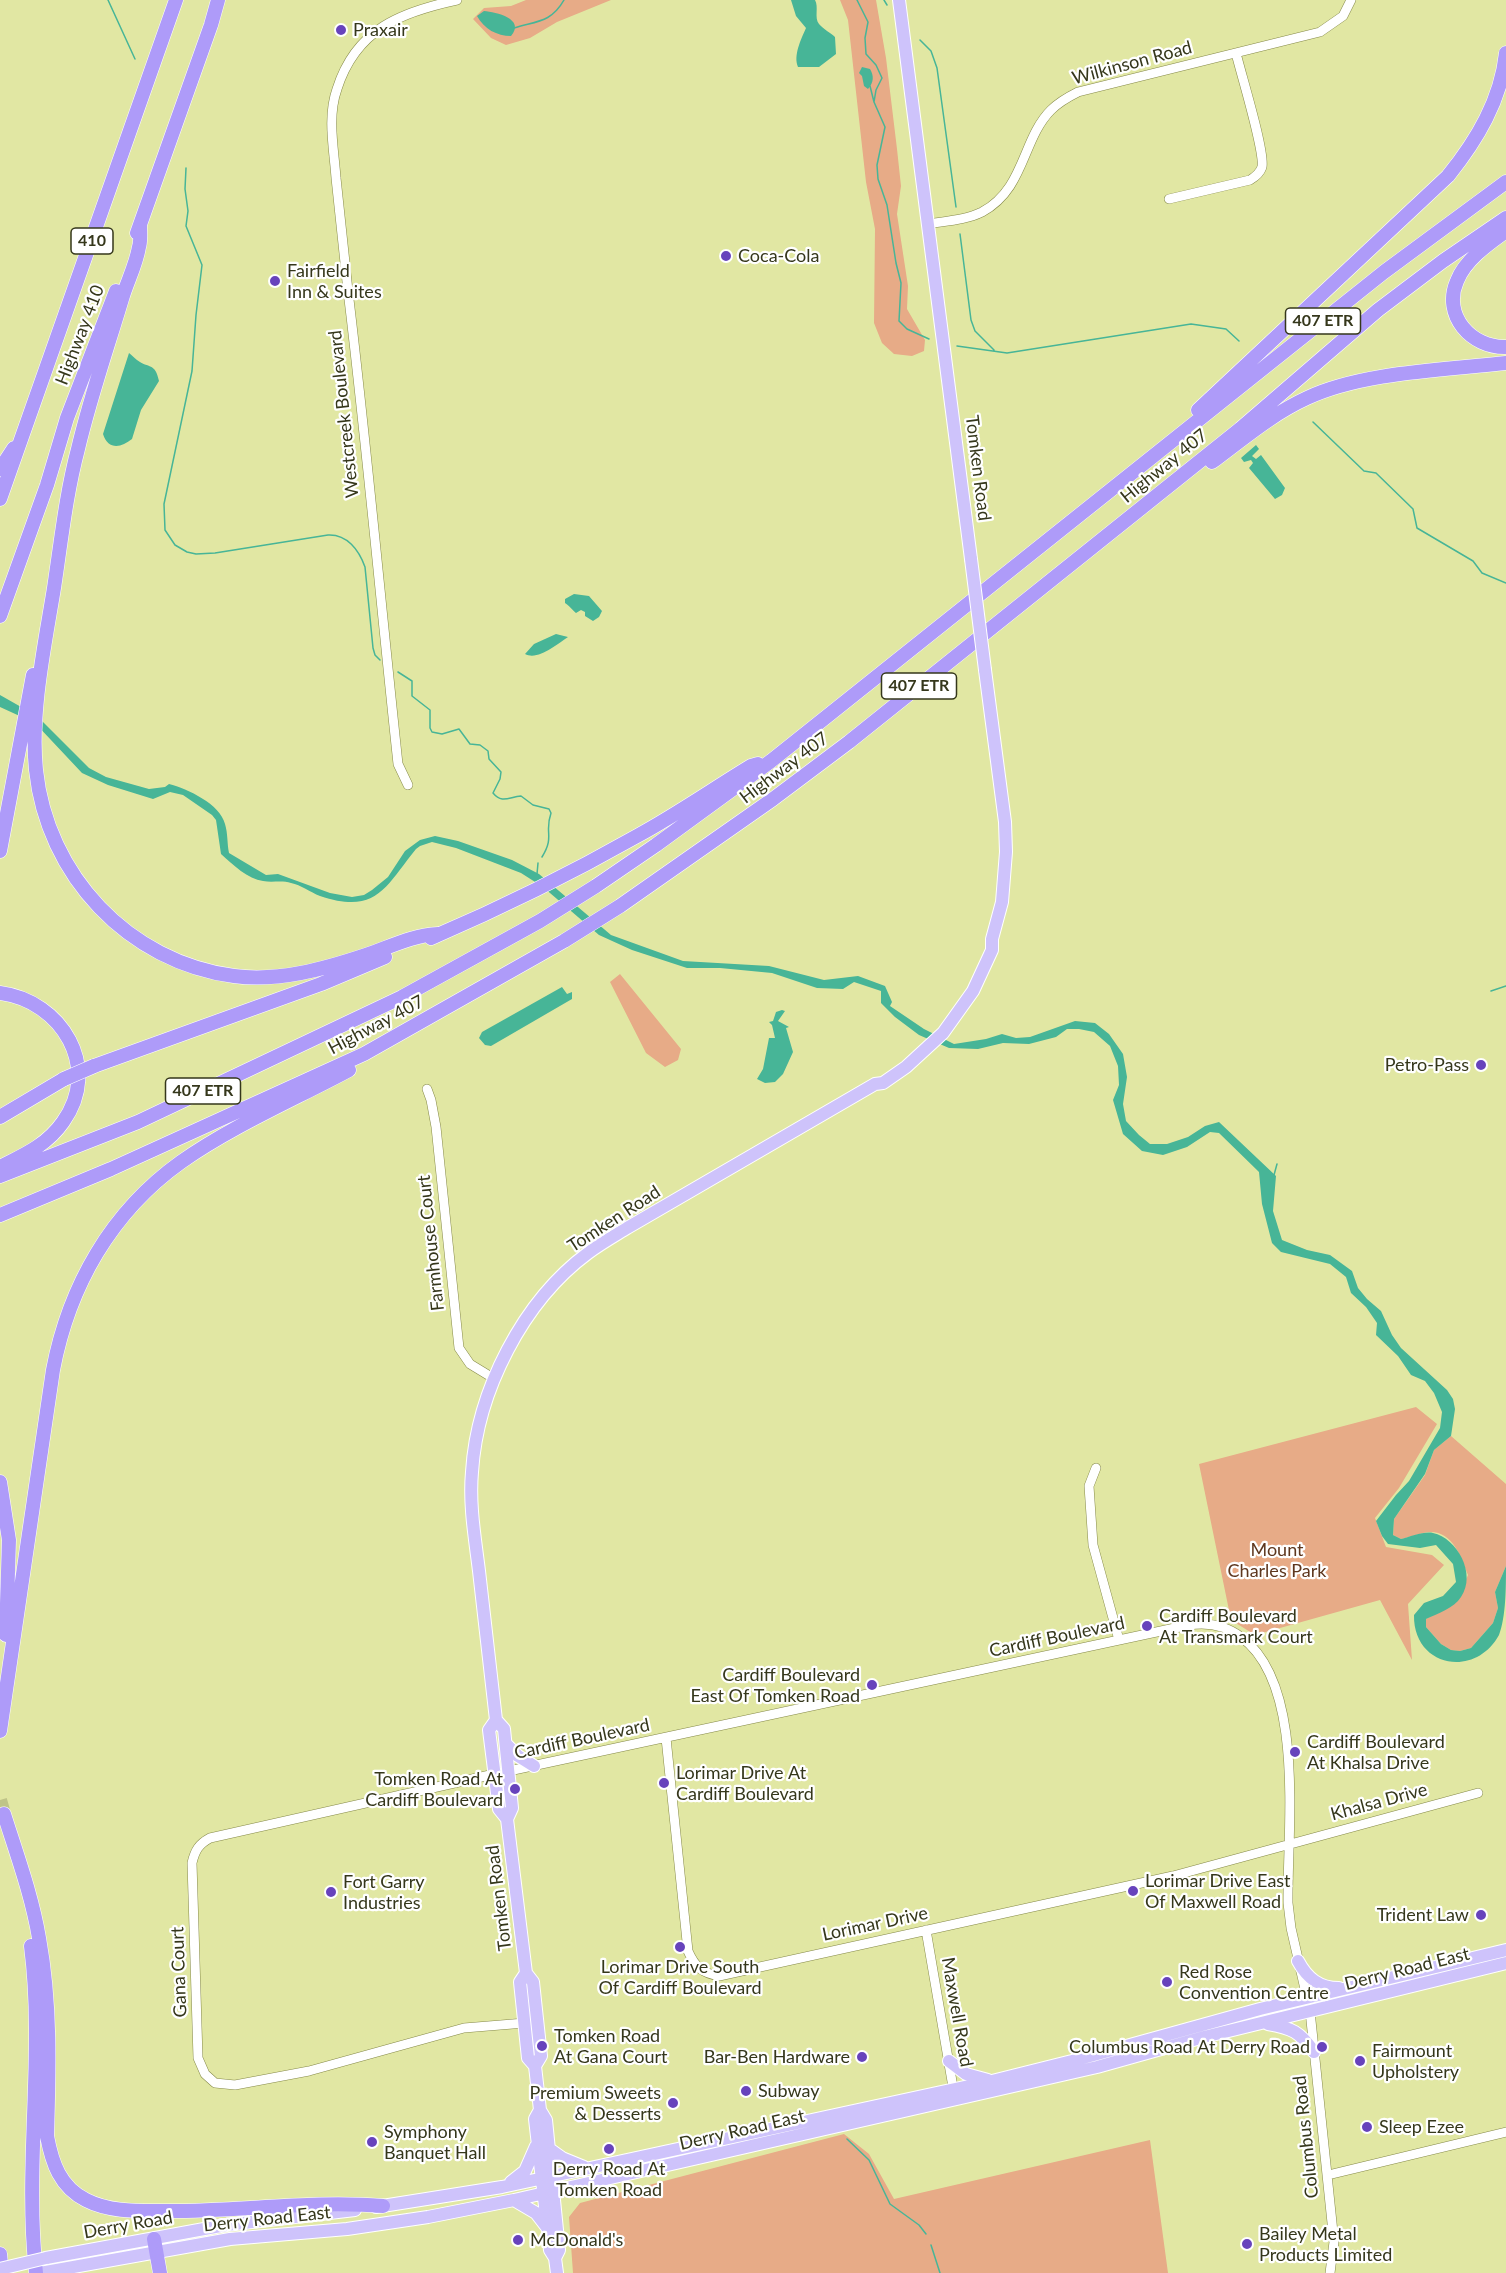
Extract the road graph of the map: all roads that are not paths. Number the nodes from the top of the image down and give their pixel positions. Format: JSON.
{"nodes":[{"id":1,"x":176,"y":0,"type":"edge"},
{"id":2,"x":218,"y":0,"type":"edge"},
{"id":3,"x":457,"y":0,"type":"edge"},
{"id":4,"x":899,"y":0,"type":"edge"},
{"id":5,"x":1351,"y":0,"type":"edge"},
{"id":6,"x":1236,"y":53,"type":"junction"},
{"id":7,"x":1506,"y":53,"type":"edge"},
{"id":8,"x":1506,"y":182,"type":"edge"},
{"id":9,"x":1169,"y":199,"type":"dead end"},
{"id":10,"x":1506,"y":218,"type":"edge"},
{"id":11,"x":928,"y":224,"type":"junction"},
{"id":12,"x":140,"y":226,"type":"junction"},
{"id":13,"x":1506,"y":231,"type":"edge"},
{"id":14,"x":1506,"y":346,"type":"edge"},
{"id":15,"x":1506,"y":363,"type":"edge"},
{"id":16,"x":22,"y":436,"type":"junction"},
{"id":17,"x":1142,"y":463,"type":"junction"},
{"id":18,"x":0,"y":469,"type":"edge"},
{"id":19,"x":0,"y":499,"type":"edge"},
{"id":20,"x":1147,"y":503,"type":"junction"},
{"id":21,"x":0,"y":616,"type":"edge"},
{"id":22,"x":34,"y":695,"type":"junction"},
{"id":23,"x":771,"y":761,"type":"junction"},
{"id":24,"x":408,"y":785,"type":"dead end"},
{"id":25,"x":0,"y":851,"type":"edge"},
{"id":26,"x":438,"y":934,"type":"junction"},
{"id":27,"x":0,"y":993,"type":"edge"},
{"id":28,"x":364,"y":1054,"type":"junction"},
{"id":29,"x":427,"y":1089,"type":"dead end"},
{"id":30,"x":0,"y":1117,"type":"edge"},
{"id":31,"x":0,"y":1167,"type":"edge"},
{"id":32,"x":0,"y":1176,"type":"edge"},
{"id":33,"x":0,"y":1215,"type":"edge"},
{"id":34,"x":493,"y":1378,"type":"junction"},
{"id":35,"x":1096,"y":1468,"type":"dead end"},
{"id":36,"x":0,"y":1482,"type":"edge"},
{"id":37,"x":1119,"y":1641,"type":"junction"},
{"id":38,"x":6,"y":1691,"type":"junction"},
{"id":39,"x":496,"y":1720,"type":"junction"},
{"id":40,"x":0,"y":1731,"type":"edge"},
{"id":41,"x":666,"y":1738,"type":"junction"},
{"id":42,"x":506,"y":1744,"type":"junction"},
{"id":43,"x":534,"y":1766,"type":"junction"},
{"id":44,"x":508,"y":1771,"type":"junction"},
{"id":45,"x":495,"y":1774,"type":"junction"},
{"id":46,"x":1478,"y":1793,"type":"dead end"},
{"id":47,"x":4,"y":1814,"type":"dead end"},
{"id":48,"x":507,"y":1819,"type":"junction"},
{"id":49,"x":1288,"y":1844,"type":"junction"},
{"id":50,"x":16,"y":1855,"type":"junction"},
{"id":51,"x":926,"y":1930,"type":"junction"},
{"id":52,"x":1506,"y":1950,"type":"edge"},
{"id":53,"x":1298,"y":1961,"type":"junction"},
{"id":54,"x":1506,"y":1963,"type":"edge"},
{"id":55,"x":1346,"y":1988,"type":"junction"},
{"id":56,"x":1309,"y":2005,"type":"junction"},
{"id":57,"x":531,"y":2022,"type":"junction"},
{"id":58,"x":1260,"y":2023,"type":"junction"},
{"id":59,"x":1314,"y":2052,"type":"junction"},
{"id":60,"x":949,"y":2061,"type":"junction"},
{"id":61,"x":992,"y":2081,"type":"junction"},
{"id":62,"x":954,"y":2094,"type":"junction"},
{"id":63,"x":1506,"y":2132,"type":"edge"},
{"id":64,"x":543,"y":2145,"type":"junction"},
{"id":65,"x":584,"y":2168,"type":"junction"},
{"id":66,"x":1328,"y":2175,"type":"junction"},
{"id":67,"x":546,"y":2177,"type":"junction"},
{"id":68,"x":576,"y":2186,"type":"junction"},
{"id":69,"x":502,"y":2187,"type":"junction"},
{"id":70,"x":547,"y":2192,"type":"junction"},
{"id":71,"x":429,"y":2199,"type":"joint"},
{"id":72,"x":514,"y":2200,"type":"junction"},
{"id":73,"x":382,"y":2206,"type":"junction"},
{"id":74,"x":556,"y":2213,"type":"junction"},
{"id":75,"x":546,"y":2227,"type":"junction"},
{"id":76,"x":155,"y":2246,"type":"junction"},
{"id":77,"x":0,"y":2254,"type":"edge"},
{"id":78,"x":555,"y":2258,"type":"junction"},
{"id":79,"x":1,"y":2271,"type":"edge"},
{"id":80,"x":41,"y":2272,"type":"edge"},
{"id":81,"x":160,"y":2273,"type":"edge"},
{"id":82,"x":557,"y":2273,"type":"edge"},
{"id":83,"x":1330,"y":2273,"type":"edge"}],
"edges":[{"from":1,"to":16,"type":"highway","name":"Highway 410","number":"410"},
{"from":2,"to":12,"type":"highway","name":"Highway 410","number":"410"},
{"from":3,"to":24,"type":"street","name":"Westcreek Boulevard"},
{"from":4,"to":11,"type":"main road","name":"Tomken Road"},
{"from":5,"to":6,"type":"street","name":"Wilkinson Road"},
{"from":6,"to":9,"type":"street"},
{"from":6,"to":11,"type":"street","name":"Wilkinson Road"},
{"from":7,"to":17,"type":"highway"},
{"from":8,"to":17,"type":"highway","name":"Highway 407","number":"407 ETR"},
{"from":10,"to":20,"type":"highway","name":"Highway 407","number":"407 ETR"},
{"from":11,"to":34,"type":"main road","name":"Tomken Road","bridge":true},
{"from":12,"to":21,"type":"highway","name":"Highway 410","number":"410"},
{"from":12,"to":22,"type":"highway"},
{"from":13,"to":14,"type":"highway"},
{"from":15,"to":20,"type":"highway"},
{"from":16,"to":18,"type":"highway"},
{"from":16,"to":19,"type":"highway","name":"Highway 410","number":"410"},
{"from":17,"to":23,"type":"highway","name":"Highway 407","number":"407 ETR"},
{"from":20,"to":28,"type":"highway","name":"Highway 407","number":"407 ETR"},
{"from":22,"to":25,"type":"highway"},
{"from":22,"to":26,"type":"highway"},
{"from":23,"to":26,"type":"highway"},
{"from":23,"to":32,"type":"highway","name":"Highway 407","number":"407 ETR"},
{"from":26,"to":30,"type":"highway","bridge":true},
{"from":27,"to":31,"type":"highway"},
{"from":28,"to":33,"type":"highway","name":"Highway 407","number":"407 ETR"},
{"from":28,"to":38,"type":"highway"},
{"from":29,"to":34,"type":"street","name":"Farmhouse Court"},
{"from":34,"to":39,"type":"main road","name":"Tomken Road"},
{"from":35,"to":37,"type":"street"},
{"from":36,"to":38,"type":"highway"},
{"from":37,"to":41,"type":"street","name":"Cardiff Boulevard"},
{"from":37,"to":49,"type":"street","name":"Cardiff Boulevard"},
{"from":38,"to":40,"type":"highway"},
{"from":39,"to":42,"type":"main road","name":"Tomken Road"},
{"from":39,"to":45,"type":"main road","name":"Tomken Road"},
{"from":41,"to":43,"type":"street","name":"Cardiff Boulevard"},
{"from":41,"to":51,"type":"street","name":"Lorimar Drive"},
{"from":42,"to":43,"type":"main road"},
{"from":42,"to":44,"type":"main road","name":"Tomken Road"},
{"from":43,"to":44,"type":"street","name":"Cardiff Boulevard"},
{"from":44,"to":45,"type":"street","name":"Gana Court"},
{"from":44,"to":48,"type":"main road","name":"Tomken Road"},
{"from":45,"to":48,"type":"main road","name":"Tomken Road"},
{"from":45,"to":57,"type":"street","name":"Gana Court"},
{"from":46,"to":49,"type":"street","name":"Khalsa Drive"},
{"from":47,"to":50,"type":"highway"},
{"from":48,"to":57,"type":"main road","name":"Tomken Road"},
{"from":49,"to":51,"type":"street","name":"Lorimar Drive"},
{"from":49,"to":53,"type":"street","name":"Cardiff Boulevard"},
{"from":50,"to":73,"type":"highway"},
{"from":50,"to":80,"type":"highway"},
{"from":51,"to":60,"type":"street","name":"Maxwell Road"},
{"from":52,"to":55,"type":"main road","name":"Derry Road East"},
{"from":53,"to":55,"type":"main road"},
{"from":53,"to":56,"type":"street","name":"Cardiff Boulevard"},
{"from":54,"to":56,"type":"main road","name":"Derry Road East"},
{"from":55,"to":56,"type":"main road","name":"Derry Road East"},
{"from":56,"to":58,"type":"main road","name":"Derry Road East"},
{"from":56,"to":59,"type":"street","name":"Columbus Road"},
{"from":56,"to":61,"type":"main road","name":"Derry Road East"},
{"from":57,"to":64,"type":"main road","name":"Tomken Road"},
{"from":58,"to":59,"type":"main road"},
{"from":58,"to":62,"type":"main road","name":"Derry Road East"},
{"from":59,"to":66,"type":"street","name":"Columbus Road"},
{"from":60,"to":61,"type":"main road"},
{"from":60,"to":62,"type":"street","name":"Maxwell Road"},
{"from":61,"to":62,"type":"main road","name":"Derry Road East"},
{"from":62,"to":65,"type":"main road","name":"Derry Road East"},
{"from":62,"to":68,"type":"main road","name":"Derry Road East"},
{"from":63,"to":66,"type":"street"},
{"from":64,"to":65,"type":"main road"},
{"from":64,"to":67,"type":"main road","name":"Tomken Road"},
{"from":64,"to":69,"type":"main road"},
{"from":65,"to":67,"type":"main road","name":"Derry Road East"},
{"from":66,"to":83,"type":"street","name":"Columbus Road"},
{"from":67,"to":69,"type":"main road","name":"Derry Road East"},
{"from":67,"to":70,"type":"main road","name":"Tomken Road"},
{"from":68,"to":70,"type":"main road","name":"Derry Road East"},
{"from":68,"to":74,"type":"main road"},
{"from":69,"to":71,"type":"main road","name":"Derry Road East"},
{"from":70,"to":72,"type":"main road","name":"Derry Road East"},
{"from":70,"to":74,"type":"main road","name":"Tomken Road"},
{"from":70,"to":75,"type":"main road","name":"Tomken Road"},
{"from":71,"to":73,"type":"main road","name":"Derry Road"},
{"from":72,"to":75,"type":"main road"},
{"from":72,"to":76,"type":"main road","name":"Derry Road East"},
{"from":73,"to":76,"type":"main road","name":"Derry Road"},
{"from":74,"to":78,"type":"main road","name":"Tomken Road"},
{"from":75,"to":78,"type":"main road","name":"Tomken Road"},
{"from":76,"to":79,"type":"main road","name":"Derry Road","bridge":true},
{"from":76,"to":80,"type":"main road","name":"Derry Road East"},
{"from":76,"to":81,"type":"highway"},
{"from":77,"to":79,"type":"highway"},
{"from":78,"to":82,"type":"main road","name":"Tomken Road"}]}
